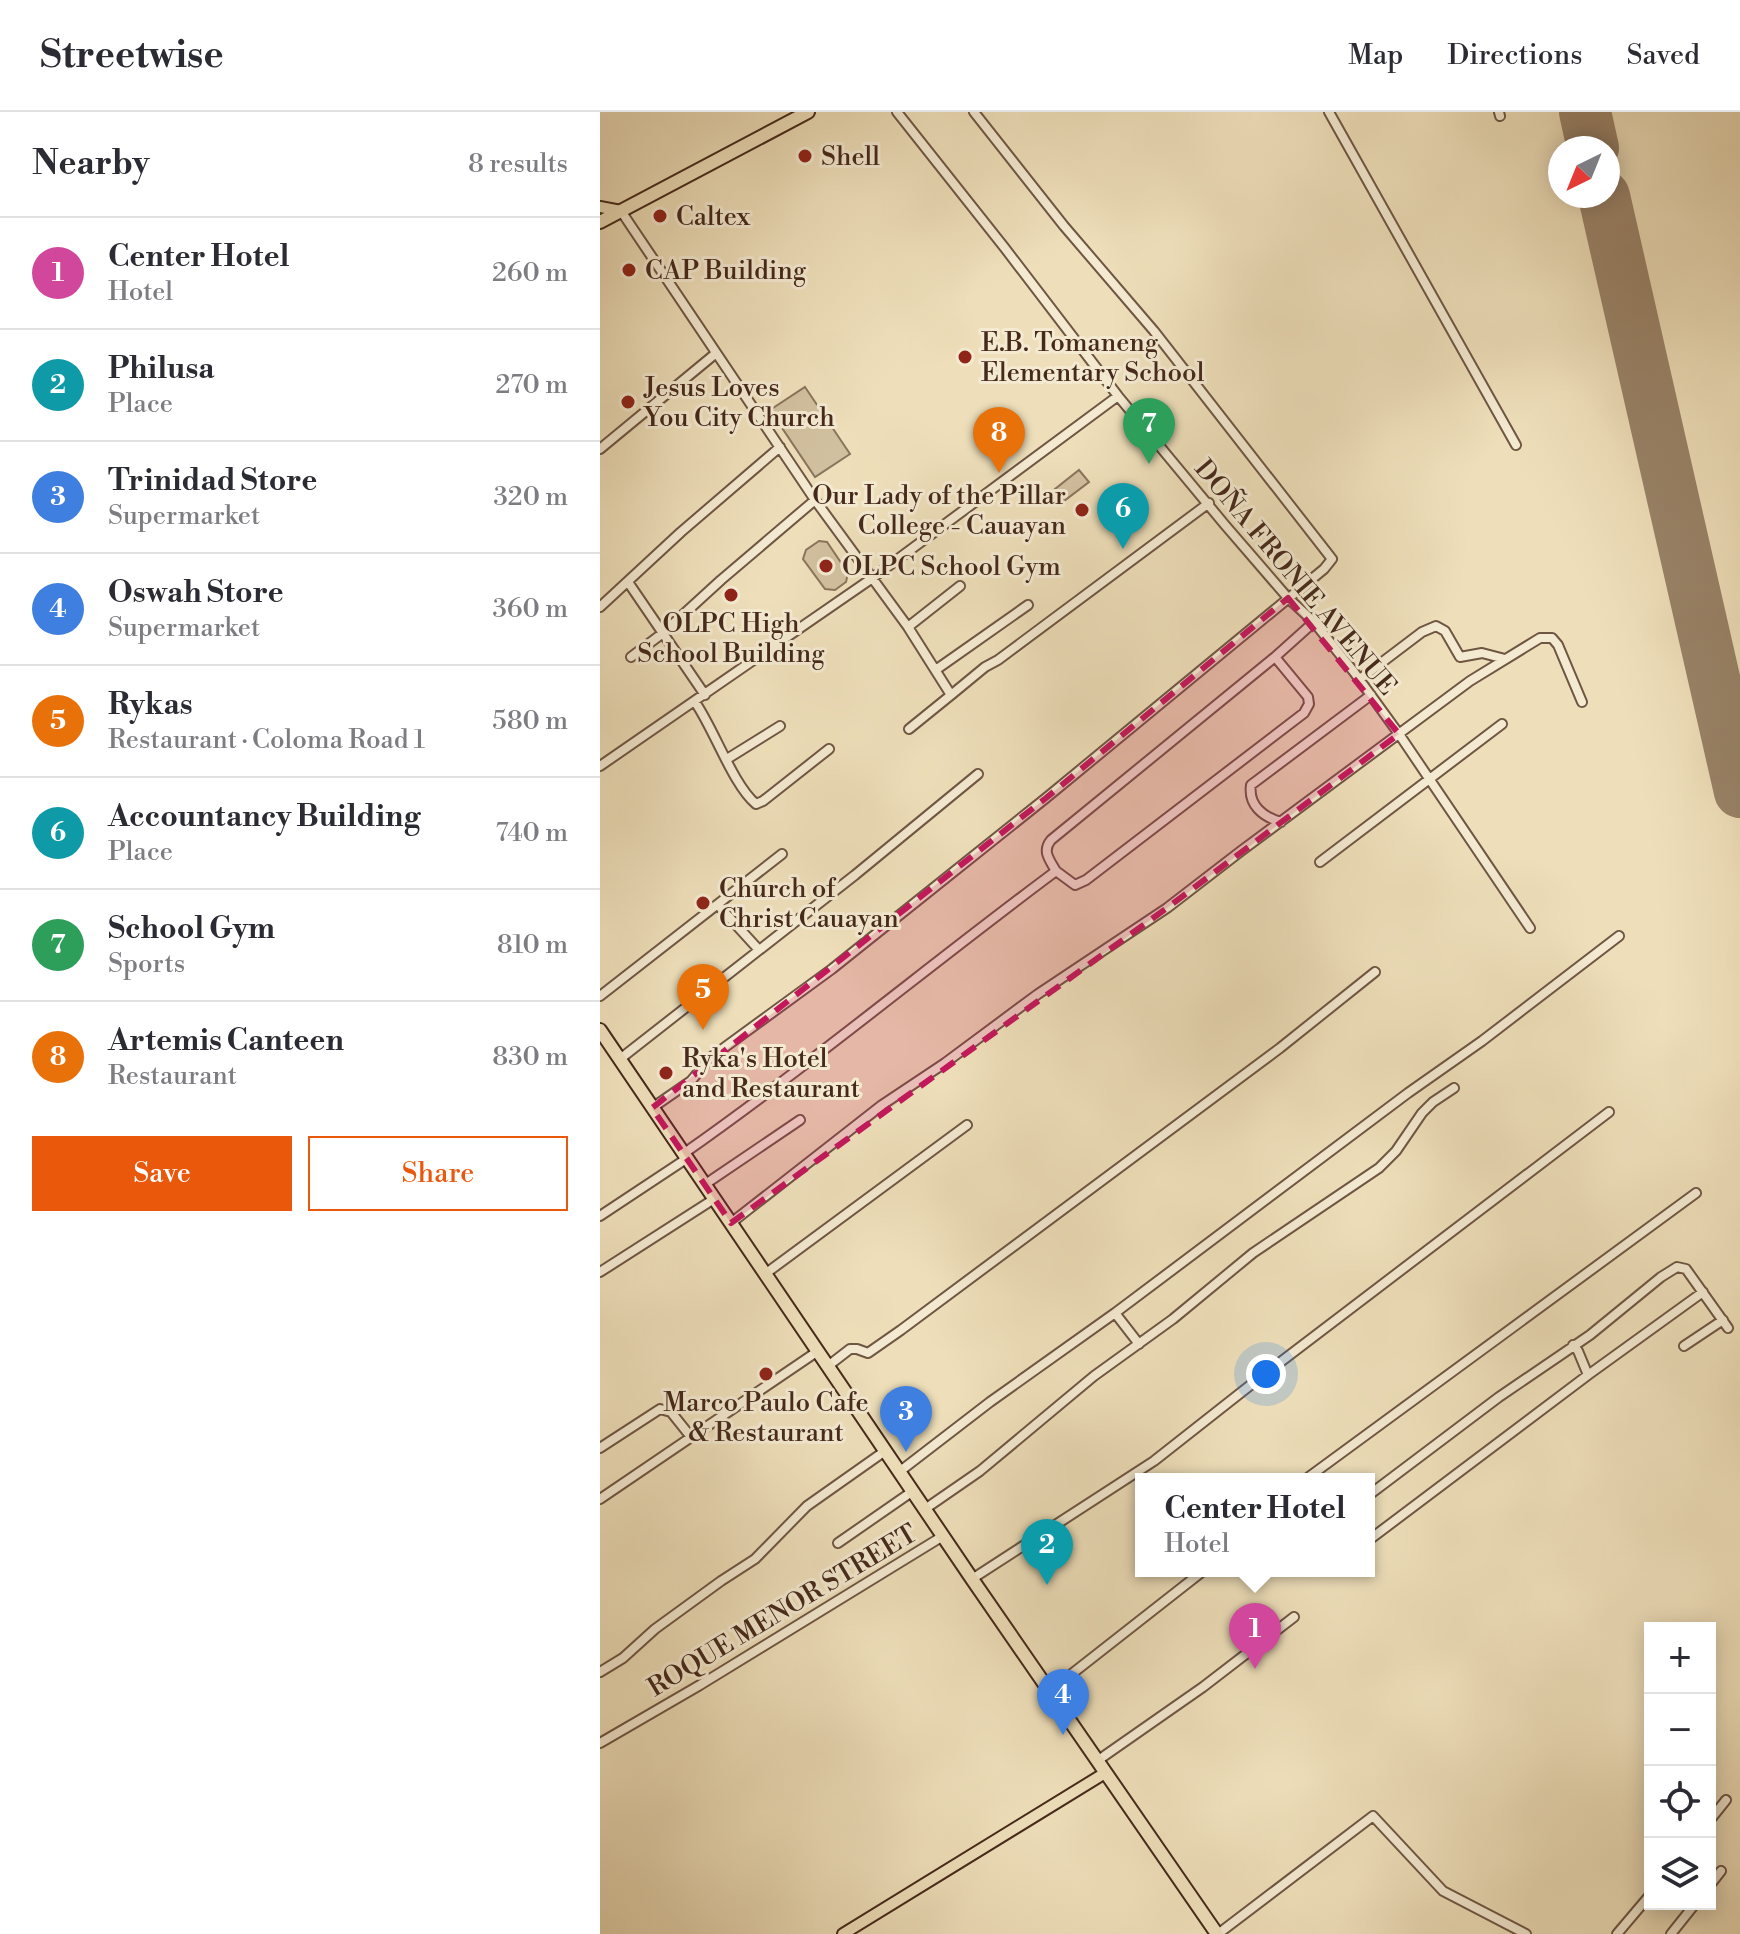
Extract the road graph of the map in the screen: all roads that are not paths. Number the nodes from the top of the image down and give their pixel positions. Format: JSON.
{"nodes":[{"id":1,"x":808,"y":112,"type":"edge"},
{"id":2,"x":897,"y":112,"type":"edge"},
{"id":3,"x":974,"y":112,"type":"edge"},
{"id":4,"x":1329,"y":112,"type":"edge"},
{"id":5,"x":600,"y":207,"type":"edge"},
{"id":6,"x":621,"y":211,"type":"junction"},
{"id":7,"x":600,"y":222,"type":"edge"},
{"id":8,"x":715,"y":354,"type":"junction"},
{"id":9,"x":1118,"y":396,"type":"junction"},
{"id":10,"x":1516,"y":445,"type":"dead end"},
{"id":11,"x":780,"y":447,"type":"junction"},
{"id":12,"x":600,"y":449,"type":"edge"},
{"id":13,"x":815,"y":500,"type":"junction"},
{"id":14,"x":1209,"y":503,"type":"junction"},
{"id":15,"x":871,"y":579,"type":"junction"},
{"id":16,"x":628,"y":582,"type":"junction"},
{"id":17,"x":960,"y":586,"type":"dead end"},
{"id":18,"x":1288,"y":598,"type":"junction"},
{"id":19,"x":1028,"y":605,"type":"dead end"},
{"id":20,"x":600,"y":607,"type":"edge"},
{"id":21,"x":1314,"y":622,"type":"junction"},
{"id":22,"x":908,"y":627,"type":"junction"},
{"id":23,"x":663,"y":633,"type":"junction"},
{"id":24,"x":631,"y":657,"type":"dead end"},
{"id":25,"x":1275,"y":657,"type":"junction"},
{"id":26,"x":1505,"y":659,"type":"junction"},
{"id":27,"x":937,"y":669,"type":"junction"},
{"id":28,"x":1360,"y":679,"type":"junction"},
{"id":29,"x":705,"y":695,"type":"junction"},
{"id":30,"x":951,"y":695,"type":"junction"},
{"id":31,"x":1371,"y":695,"type":"junction"},
{"id":32,"x":695,"y":702,"type":"junction"},
{"id":33,"x":1582,"y":702,"type":"dead end"},
{"id":34,"x":1502,"y":724,"type":"dead end"},
{"id":35,"x":780,"y":726,"type":"dead end"},
{"id":36,"x":909,"y":729,"type":"dead end"},
{"id":37,"x":1399,"y":734,"type":"junction"},
{"id":38,"x":829,"y":749,"type":"dead end"},
{"id":39,"x":727,"y":759,"type":"junction"},
{"id":40,"x":600,"y":766,"type":"edge"},
{"id":41,"x":978,"y":774,"type":"dead end"},
{"id":42,"x":1428,"y":779,"type":"junction"},
{"id":43,"x":1281,"y":822,"type":"junction"},
{"id":44,"x":782,"y":854,"type":"dead end"},
{"id":45,"x":1320,"y":862,"type":"dead end"},
{"id":46,"x":1056,"y":871,"type":"junction"},
{"id":47,"x":718,"y":905,"type":"junction"},
{"id":48,"x":1530,"y":928,"type":"dead end"},
{"id":49,"x":1619,"y":936,"type":"dead end"},
{"id":50,"x":759,"y":950,"type":"junction"},
{"id":51,"x":1375,"y":972,"type":"dead end"},
{"id":52,"x":600,"y":996,"type":"edge"},
{"id":53,"x":600,"y":1030,"type":"edge"},
{"id":54,"x":620,"y":1059,"type":"junction"},
{"id":55,"x":1454,"y":1088,"type":"dead end"},
{"id":56,"x":652,"y":1108,"type":"junction"},
{"id":57,"x":1609,"y":1112,"type":"dead end"},
{"id":58,"x":800,"y":1120,"type":"dead end"},
{"id":59,"x":967,"y":1125,"type":"dead end"},
{"id":60,"x":685,"y":1157,"type":"junction"},
{"id":61,"x":704,"y":1185,"type":"junction"},
{"id":62,"x":1696,"y":1193,"type":"dead end"},
{"id":63,"x":714,"y":1199,"type":"junction"},
{"id":64,"x":600,"y":1216,"type":"edge"},
{"id":65,"x":731,"y":1223,"type":"junction"},
{"id":66,"x":600,"y":1272,"type":"edge"},
{"id":67,"x":765,"y":1274,"type":"junction"},
{"id":68,"x":1703,"y":1292,"type":"junction"},
{"id":69,"x":1115,"y":1313,"type":"junction"},
{"id":70,"x":1139,"y":1344,"type":"junction"},
{"id":71,"x":1573,"y":1345,"type":"junction"},
{"id":72,"x":1684,"y":1346,"type":"dead end"},
{"id":73,"x":818,"y":1351,"type":"junction"},
{"id":74,"x":828,"y":1366,"type":"junction"},
{"id":75,"x":1588,"y":1375,"type":"junction"},
{"id":76,"x":691,"y":1437,"type":"junction"},
{"id":77,"x":600,"y":1448,"type":"edge"},
{"id":78,"x":885,"y":1451,"type":"junction"},
{"id":79,"x":899,"y":1472,"type":"junction"},
{"id":80,"x":1135,"y":1473,"type":"edge"},
{"id":81,"x":1135,"y":1473,"type":"edge"},
{"id":82,"x":1314,"y":1473,"type":"edge"},
{"id":83,"x":1375,"y":1490,"type":"edge"},
{"id":84,"x":913,"y":1491,"type":"junction"},
{"id":85,"x":600,"y":1499,"type":"edge"},
{"id":86,"x":925,"y":1509,"type":"junction"},
{"id":87,"x":1375,"y":1535,"type":"edge"},
{"id":88,"x":943,"y":1536,"type":"junction"},
{"id":89,"x":838,"y":1543,"type":"dead end"},
{"id":90,"x":1195,"y":1577,"type":"edge"},
{"id":91,"x":972,"y":1579,"type":"junction"},
{"id":92,"x":1294,"y":1617,"type":"dead end"},
{"id":93,"x":600,"y":1672,"type":"edge"},
{"id":94,"x":1050,"y":1691,"type":"junction"},
{"id":95,"x":600,"y":1743,"type":"edge"},
{"id":96,"x":1097,"y":1761,"type":"junction"},
{"id":97,"x":1105,"y":1773,"type":"junction"},
{"id":98,"x":1726,"y":1800,"type":"dead end"},
{"id":99,"x":1716,"y":1812,"type":"edge"},
{"id":100,"x":1721,"y":1871,"type":"dead end"},
{"id":101,"x":1716,"y":1877,"type":"edge"},
{"id":102,"x":1644,"y":1902,"type":"edge"},
{"id":103,"x":1690,"y":1910,"type":"edge"},
{"id":104,"x":843,"y":1934,"type":"edge"},
{"id":105,"x":1217,"y":1934,"type":"edge"},
{"id":106,"x":1526,"y":1934,"type":"edge"},
{"id":107,"x":1617,"y":1934,"type":"edge"},
{"id":108,"x":1671,"y":1934,"type":"edge"}],
"edges":[{"from":1,"to":6,"type":"highway"},
{"from":2,"to":9,"type":"street","name":"DOÑA FRONIE AVENUE"},
{"from":3,"to":18,"type":"street"},
{"from":4,"to":10,"type":"street"},
{"from":5,"to":6,"type":"main road"},
{"from":6,"to":7,"type":"highway"},
{"from":6,"to":8,"type":"street"},
{"from":8,"to":11,"type":"street"},
{"from":8,"to":12,"type":"street"},
{"from":9,"to":14,"type":"street","name":"DOÑA FRONIE AVENUE"},
{"from":9,"to":15,"type":"street"},
{"from":11,"to":13,"type":"street"},
{"from":11,"to":16,"type":"street"},
{"from":13,"to":15,"type":"street"},
{"from":13,"to":23,"type":"street"},
{"from":14,"to":18,"type":"street","name":"DOÑA FRONIE AVENUE"},
{"from":14,"to":30,"type":"street"},
{"from":15,"to":22,"type":"street"},
{"from":15,"to":29,"type":"street"},
{"from":16,"to":20,"type":"street"},
{"from":16,"to":23,"type":"street"},
{"from":17,"to":22,"type":"street"},
{"from":18,"to":21,"type":"street","name":"DOÑA FRONIE AVENUE"},
{"from":18,"to":56,"type":"street"},
{"from":19,"to":27,"type":"street"},
{"from":21,"to":25,"type":"street"},
{"from":21,"to":28,"type":"street","name":"DOÑA FRONIE AVENUE"},
{"from":22,"to":27,"type":"street"},
{"from":23,"to":24,"type":"street"},
{"from":23,"to":29,"type":"street"},
{"from":25,"to":46,"type":"street"},
{"from":25,"to":46,"type":"street"},
{"from":26,"to":28,"type":"street"},
{"from":26,"to":33,"type":"street"},
{"from":26,"to":37,"type":"street"},
{"from":27,"to":30,"type":"street"},
{"from":28,"to":31,"type":"street","name":"DOÑA FRONIE AVENUE"},
{"from":29,"to":32,"type":"street"},
{"from":30,"to":36,"type":"street"},
{"from":31,"to":37,"type":"street","name":"DOÑA FRONIE AVENUE"},
{"from":31,"to":43,"type":"street"},
{"from":32,"to":39,"type":"street"},
{"from":32,"to":40,"type":"street"},
{"from":34,"to":42,"type":"street"},
{"from":35,"to":39,"type":"street"},
{"from":37,"to":42,"type":"street","name":"DOÑA FRONIE AVENUE"},
{"from":37,"to":43,"type":"street"},
{"from":38,"to":39,"type":"street"},
{"from":41,"to":50,"type":"street"},
{"from":42,"to":45,"type":"street"},
{"from":42,"to":48,"type":"street","name":"DOÑA FRONIE AVENUE"},
{"from":43,"to":65,"type":"street"},
{"from":44,"to":47,"type":"street"},
{"from":46,"to":60,"type":"street"},
{"from":47,"to":50,"type":"street"},
{"from":47,"to":52,"type":"street"},
{"from":49,"to":69,"type":"street"},
{"from":50,"to":54,"type":"street"},
{"from":51,"to":74,"type":"street"},
{"from":53,"to":54,"type":"highway"},
{"from":54,"to":56,"type":"highway"},
{"from":55,"to":70,"type":"street"},
{"from":56,"to":60,"type":"highway"},
{"from":57,"to":80,"type":"street"},
{"from":58,"to":61,"type":"street"},
{"from":59,"to":67,"type":"street"},
{"from":60,"to":61,"type":"highway"},
{"from":60,"to":64,"type":"street"},
{"from":61,"to":63,"type":"highway"},
{"from":62,"to":82,"type":"street"},
{"from":63,"to":65,"type":"highway"},
{"from":63,"to":66,"type":"street"},
{"from":65,"to":67,"type":"highway"},
{"from":67,"to":73,"type":"highway"},
{"from":68,"to":71,"type":"street"},
{"from":68,"to":72,"type":"street"},
{"from":68,"to":75,"type":"street"},
{"from":69,"to":70,"type":"street"},
{"from":69,"to":79,"type":"street"},
{"from":70,"to":86,"type":"street"},
{"from":71,"to":75,"type":"street"},
{"from":71,"to":83,"type":"street"},
{"from":73,"to":74,"type":"highway"},
{"from":73,"to":76,"type":"street"},
{"from":74,"to":78,"type":"highway"},
{"from":75,"to":87,"type":"street"},
{"from":76,"to":77,"type":"street"},
{"from":76,"to":85,"type":"street"},
{"from":78,"to":79,"type":"highway"},
{"from":78,"to":93,"type":"street"},
{"from":79,"to":84,"type":"highway"},
{"from":81,"to":91,"type":"street"},
{"from":84,"to":86,"type":"highway"},
{"from":84,"to":89,"type":"street"},
{"from":86,"to":88,"type":"highway"},
{"from":88,"to":91,"type":"highway"},
{"from":88,"to":95,"type":"street","name":"ROQUE MENOR STREET"},
{"from":90,"to":94,"type":"street"},
{"from":91,"to":94,"type":"highway"},
{"from":92,"to":96,"type":"street"},
{"from":94,"to":96,"type":"highway"},
{"from":96,"to":97,"type":"highway"},
{"from":97,"to":104,"type":"main road"},
{"from":97,"to":105,"type":"highway"},
{"from":98,"to":99,"type":"street"},
{"from":100,"to":101,"type":"street"},
{"from":102,"to":107,"type":"street"},
{"from":103,"to":108,"type":"street"},
{"from":105,"to":106,"type":"street"}]}
